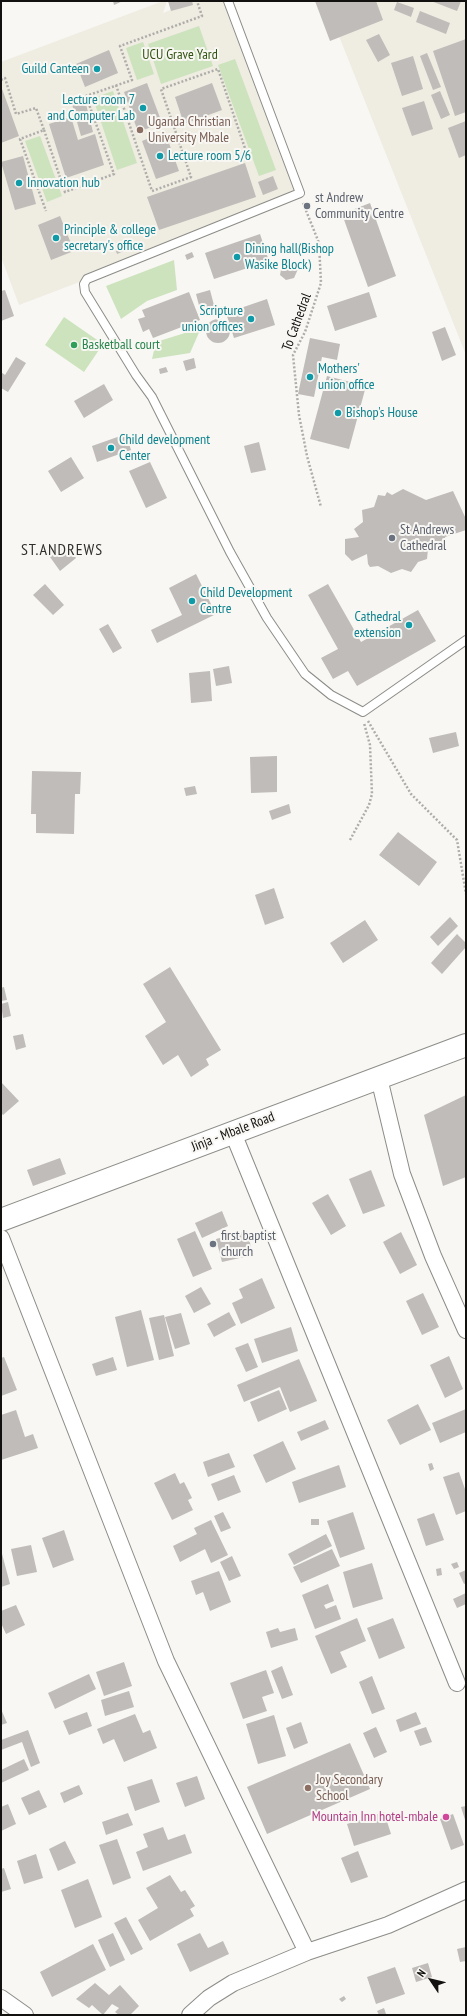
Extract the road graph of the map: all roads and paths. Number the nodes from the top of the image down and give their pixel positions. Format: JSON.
{"nodes":[{"id":1,"x":197,"y":1,"type":"edge"},
{"id":2,"x":228,"y":1,"type":"edge"},
{"id":3,"x":1,"y":80,"type":"edge"},
{"id":4,"x":116,"y":86,"type":"junction"},
{"id":5,"x":44,"y":130,"type":"junction"},
{"id":6,"x":249,"y":160,"type":"dead end"},
{"id":7,"x":300,"y":193,"type":"junction"},
{"id":8,"x":46,"y":211,"type":"dead end"},
{"id":9,"x":321,"y":507,"type":"dead end"},
{"id":10,"x":466,"y":640,"type":"edge"},
{"id":11,"x":363,"y":712,"type":"junction"},
{"id":12,"x":350,"y":840,"type":"dead end"},
{"id":13,"x":466,"y":894,"type":"edge"},
{"id":14,"x":466,"y":1045,"type":"edge"},
{"id":15,"x":379,"y":1078,"type":"junction"},
{"id":16,"x":233,"y":1132,"type":"junction"},
{"id":17,"x":1,"y":1220,"type":"edge"},
{"id":18,"x":1,"y":1238,"type":"edge"},
{"id":19,"x":466,"y":1330,"type":"edge"},
{"id":20,"x":457,"y":1683,"type":"dead end"},
{"id":21,"x":466,"y":1890,"type":"edge"},
{"id":22,"x":307,"y":1952,"type":"junction"},
{"id":23,"x":1,"y":1998,"type":"edge"},
{"id":24,"x":25,"y":2015,"type":"edge"},
{"id":25,"x":190,"y":2015,"type":"edge"}],
"edges":[{"from":1,"to":4,"type":"path"},
{"from":2,"to":7,"type":"lane"},
{"from":3,"to":5,"type":"path"},
{"from":4,"to":5,"type":"path"},
{"from":4,"to":6,"type":"path"},
{"from":5,"to":8,"type":"path"},
{"from":7,"to":9,"type":"path","name":"To Cathedral"},
{"from":7,"to":11,"type":"lane"},
{"from":10,"to":11,"type":"lane"},
{"from":11,"to":12,"type":"path"},
{"from":11,"to":13,"type":"path"},
{"from":14,"to":15,"type":"main road","name":"Jinja - Mbale Road"},
{"from":15,"to":16,"type":"main road","name":"Jinja - Mbale Road"},
{"from":15,"to":19,"type":"street"},
{"from":16,"to":17,"type":"main road","name":"Jinja - Mbale Road"},
{"from":16,"to":20,"type":"street"},
{"from":18,"to":22,"type":"street"},
{"from":21,"to":22,"type":"street"},
{"from":22,"to":25,"type":"street"},
{"from":23,"to":24,"type":"street"}]}
